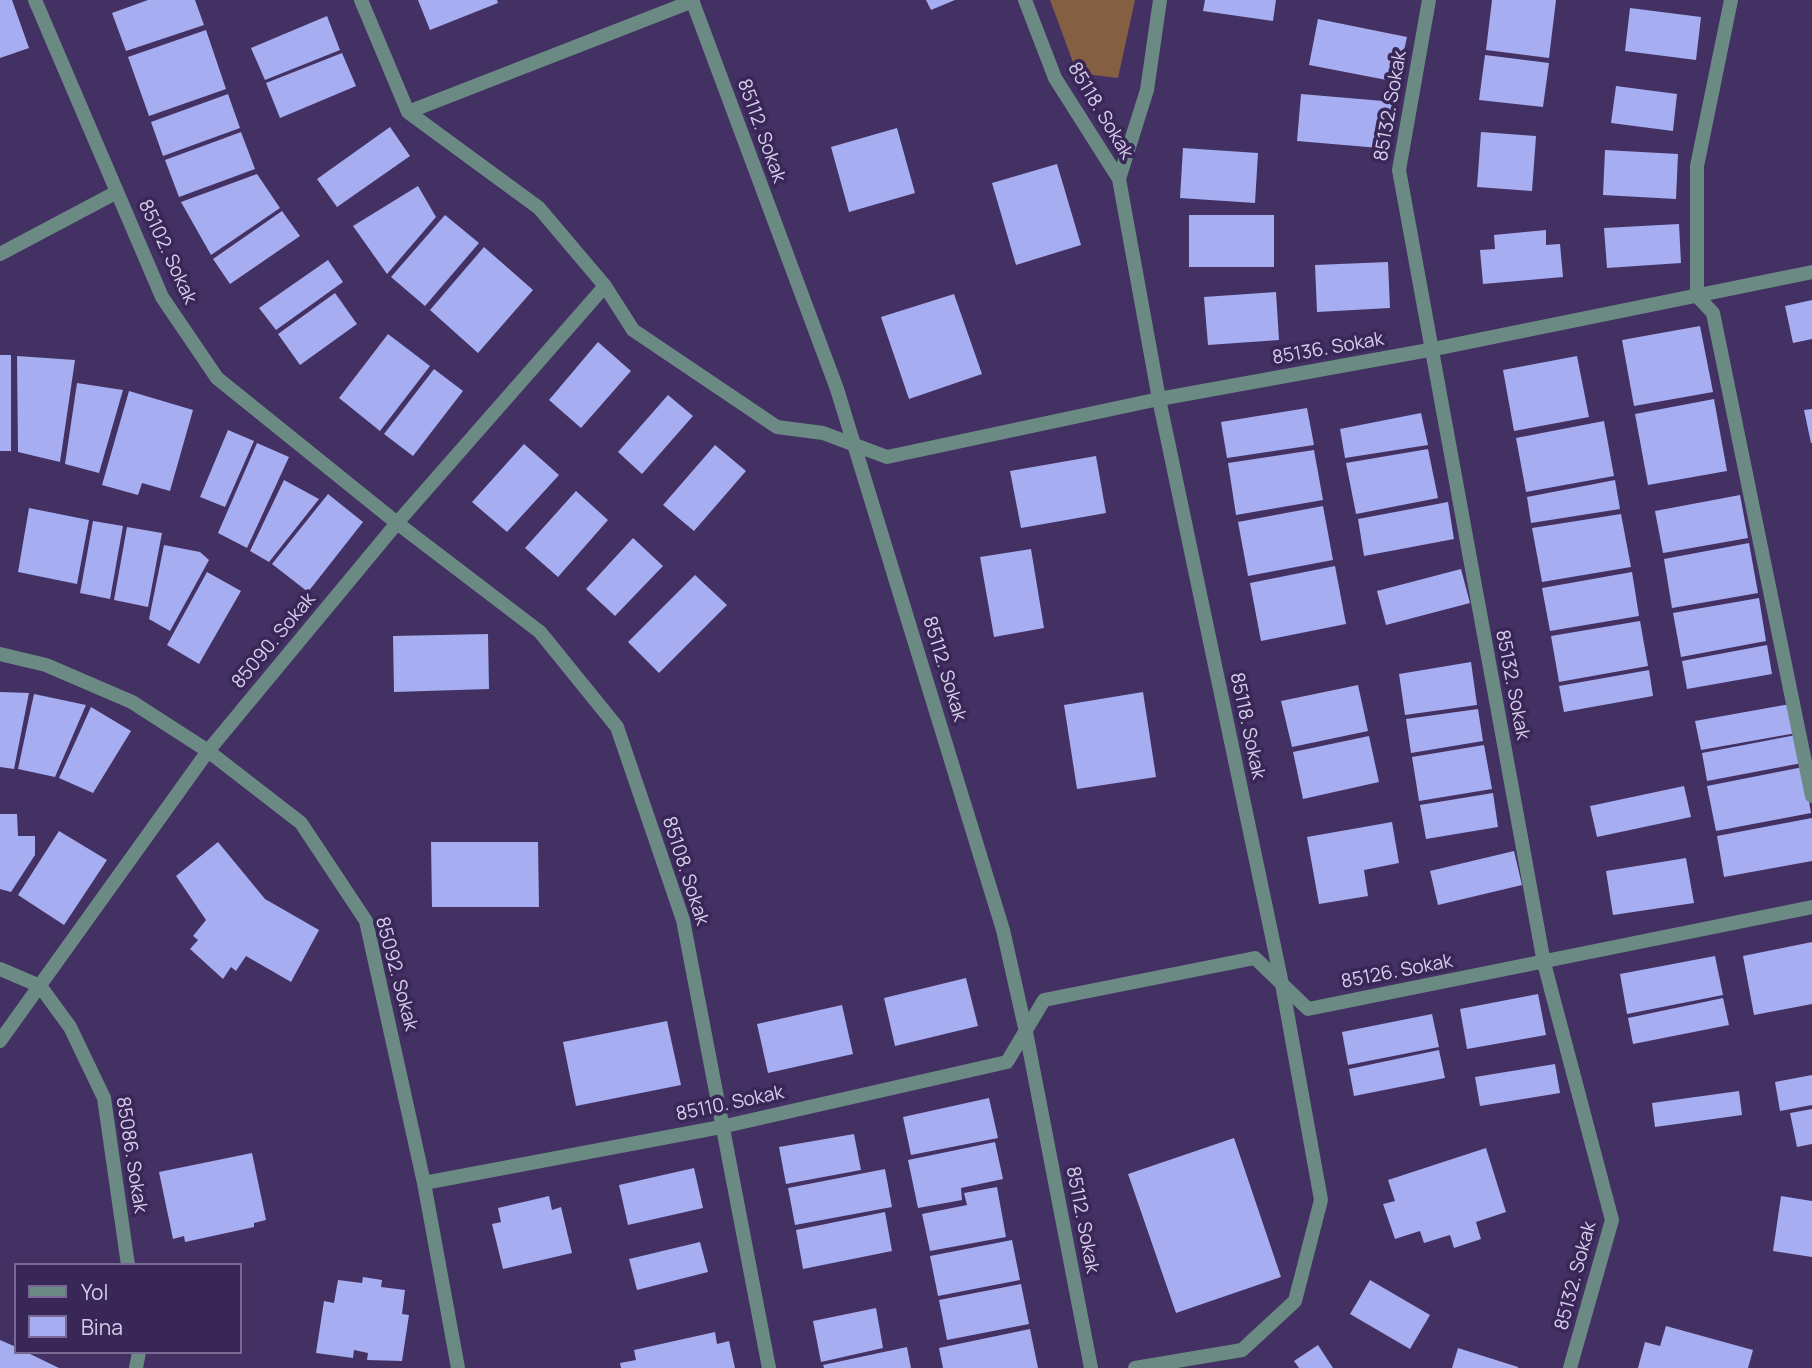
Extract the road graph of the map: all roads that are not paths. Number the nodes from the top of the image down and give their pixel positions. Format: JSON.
{"nodes":[{"id":1,"x":36,"y":0,"type":"edge"},
{"id":2,"x":361,"y":0,"type":"edge"},
{"id":3,"x":1026,"y":0,"type":"edge"},
{"id":4,"x":1160,"y":0,"type":"edge"},
{"id":5,"x":1429,"y":0,"type":"edge"},
{"id":6,"x":1731,"y":0,"type":"edge"},
{"id":7,"x":692,"y":1,"type":"edge"},
{"id":8,"x":408,"y":112,"type":"junction"},
{"id":9,"x":1119,"y":179,"type":"junction"},
{"id":10,"x":117,"y":192,"type":"junction"},
{"id":11,"x":0,"y":254,"type":"edge"},
{"id":12,"x":1812,"y":272,"type":"edge"},
{"id":13,"x":605,"y":286,"type":"junction"},
{"id":14,"x":1698,"y":296,"type":"junction"},
{"id":15,"x":1429,"y":350,"type":"junction"},
{"id":16,"x":1159,"y":399,"type":"junction"},
{"id":17,"x":853,"y":442,"type":"junction"},
{"id":18,"x":397,"y":523,"type":"junction"},
{"id":19,"x":0,"y":654,"type":"edge"},
{"id":20,"x":208,"y":751,"type":"junction"},
{"id":21,"x":1812,"y":796,"type":"edge"},
{"id":22,"x":1812,"y":907,"type":"edge"},
{"id":23,"x":1544,"y":962,"type":"junction"},
{"id":24,"x":0,"y":969,"type":"edge"},
{"id":25,"x":1282,"y":984,"type":"junction"},
{"id":26,"x":40,"y":986,"type":"junction"},
{"id":27,"x":1027,"y":1032,"type":"junction"},
{"id":28,"x":0,"y":1041,"type":"edge"},
{"id":29,"x":721,"y":1127,"type":"junction"},
{"id":30,"x":424,"y":1183,"type":"junction"},
{"id":31,"x":128,"y":1263,"type":"edge"},
{"id":32,"x":458,"y":1368,"type":"edge"},
{"id":33,"x":769,"y":1368,"type":"edge"},
{"id":34,"x":1091,"y":1368,"type":"edge"},
{"id":35,"x":1135,"y":1368,"type":"edge"},
{"id":36,"x":1570,"y":1368,"type":"edge"}],
"edges":[{"from":1,"to":10,"type":"street","name":"85102. Sokak"},
{"from":2,"to":8,"type":"street"},
{"from":3,"to":9,"type":"street","name":"85118. Sokak"},
{"from":4,"to":9,"type":"street"},
{"from":5,"to":15,"type":"street","name":"85132. Sokak"},
{"from":6,"to":14,"type":"street"},
{"from":7,"to":8,"type":"street"},
{"from":7,"to":17,"type":"street","name":"85112. Sokak"},
{"from":8,"to":13,"type":"street","name":"85136. Sokak"},
{"from":9,"to":16,"type":"street","name":"85118. Sokak"},
{"from":10,"to":11,"type":"street"},
{"from":10,"to":18,"type":"street","name":"85102. Sokak"},
{"from":12,"to":14,"type":"street","name":"85136. Sokak"},
{"from":13,"to":17,"type":"street","name":"85136. Sokak"},
{"from":13,"to":18,"type":"street","name":"85090. Sokak"},
{"from":14,"to":15,"type":"street","name":"85136. Sokak"},
{"from":14,"to":21,"type":"street"},
{"from":15,"to":16,"type":"street","name":"85136. Sokak"},
{"from":15,"to":23,"type":"street","name":"85132. Sokak"},
{"from":16,"to":17,"type":"street","name":"85136. Sokak"},
{"from":16,"to":25,"type":"street","name":"85118. Sokak"},
{"from":17,"to":27,"type":"street","name":"85112. Sokak"},
{"from":18,"to":20,"type":"street","name":"85090. Sokak"},
{"from":18,"to":29,"type":"street","name":"85108. Sokak"},
{"from":19,"to":20,"type":"street","name":"85092. Sokak"},
{"from":20,"to":26,"type":"street","name":"85090. Sokak"},
{"from":20,"to":30,"type":"street","name":"85092. Sokak"},
{"from":22,"to":23,"type":"street","name":"85126. Sokak"},
{"from":23,"to":25,"type":"street","name":"85126. Sokak"},
{"from":23,"to":36,"type":"street","name":"85132. Sokak"},
{"from":24,"to":26,"type":"street"},
{"from":25,"to":27,"type":"street","name":"85126. Sokak"},
{"from":25,"to":35,"type":"street","name":"85118. Sokak"},
{"from":26,"to":28,"type":"street","name":"85090. Sokak"},
{"from":26,"to":31,"type":"street","name":"85086. Sokak"},
{"from":27,"to":29,"type":"street","name":"85110. Sokak"},
{"from":27,"to":34,"type":"street","name":"85112. Sokak"},
{"from":29,"to":30,"type":"street","name":"85110. Sokak"},
{"from":29,"to":33,"type":"street","name":"85108. Sokak"},
{"from":30,"to":32,"type":"street","name":"85092. Sokak"}]}
